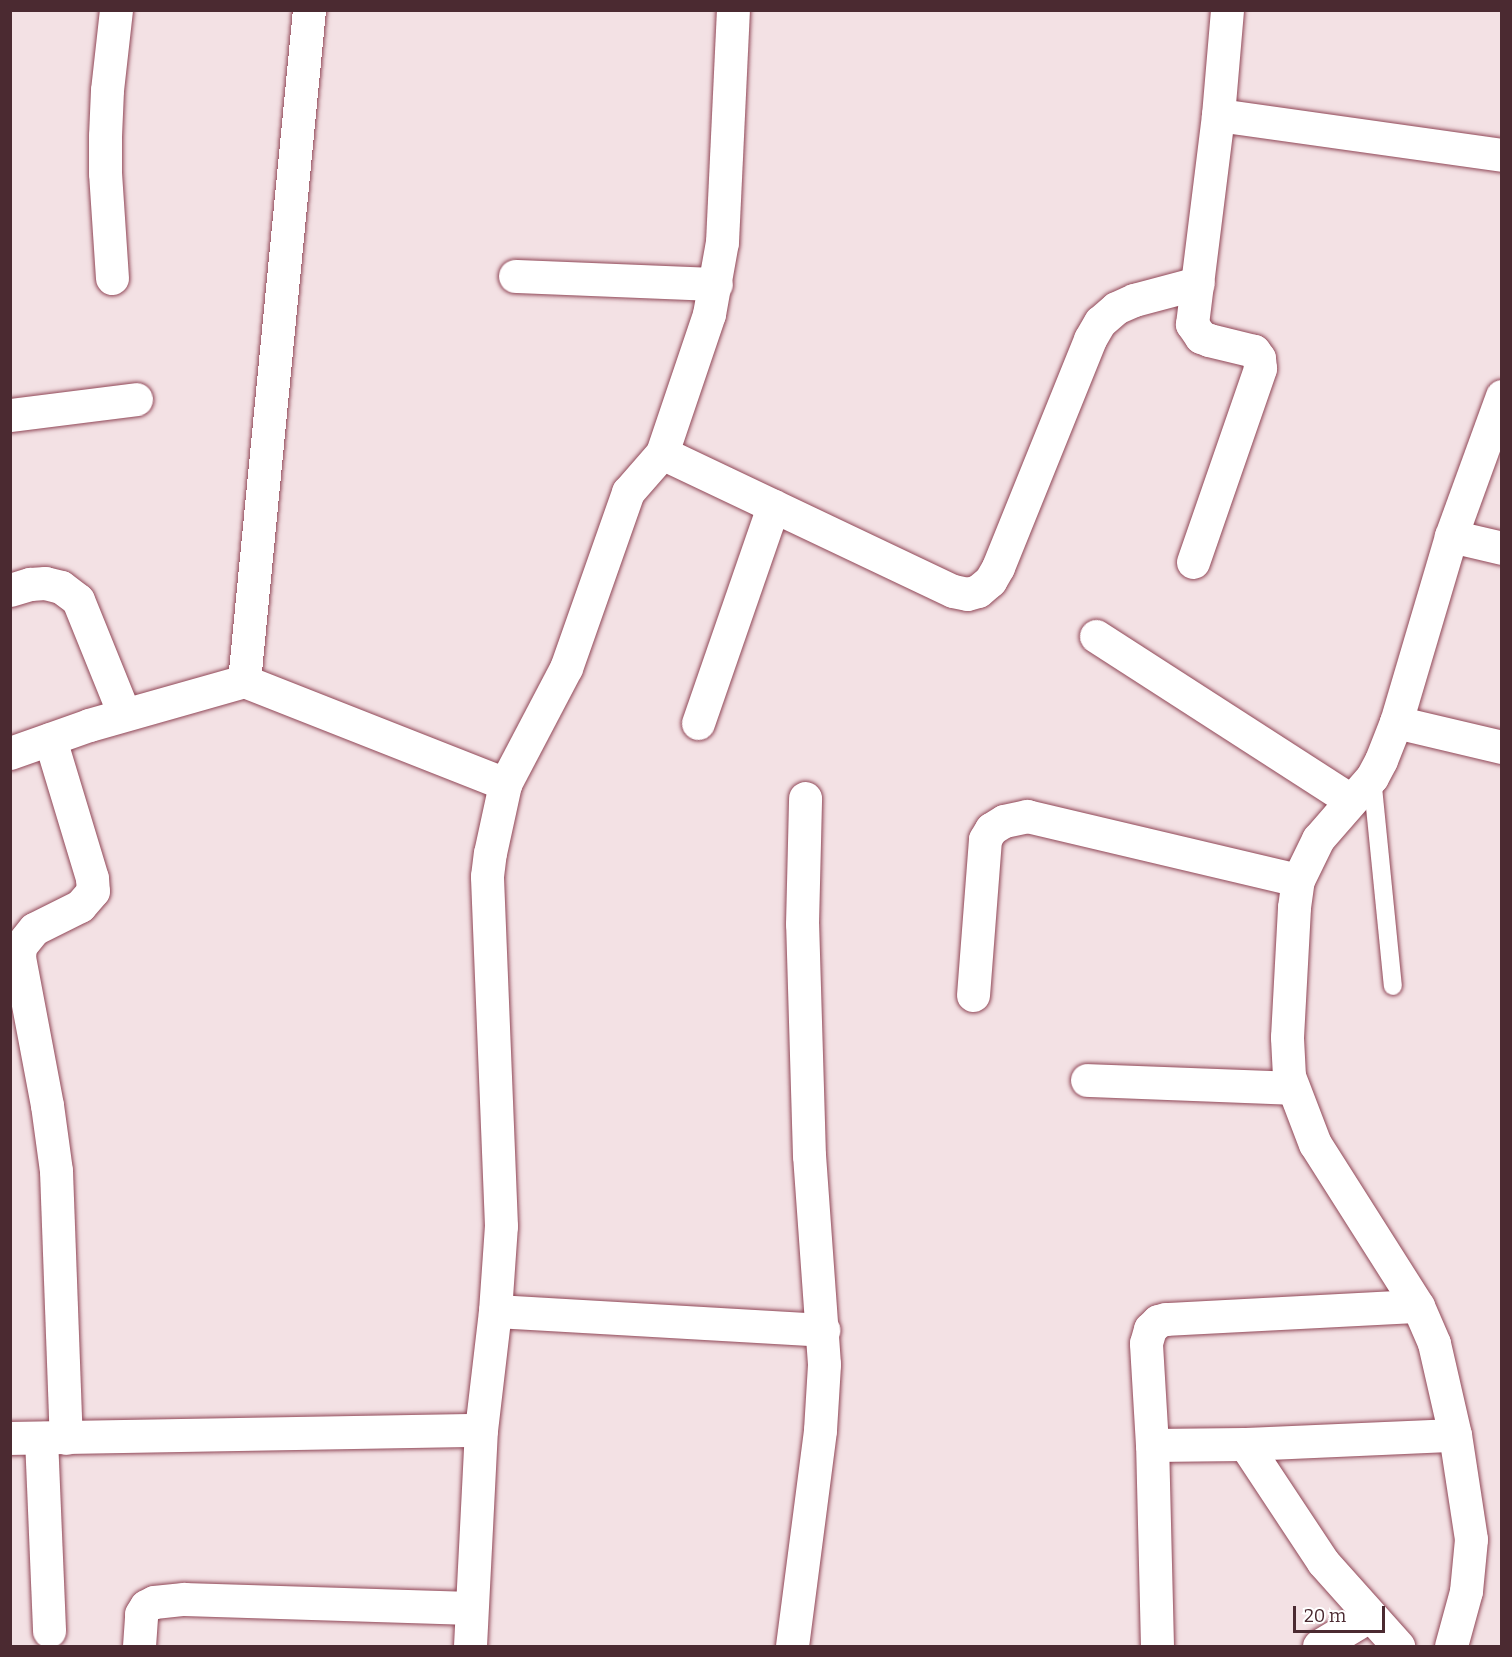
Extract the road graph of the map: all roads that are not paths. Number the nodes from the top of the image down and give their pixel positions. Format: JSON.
{"nodes":[{"id":1,"x":116,"y":10,"type":"edge"},
{"id":2,"x":309,"y":10,"type":"edge"},
{"id":3,"x":733,"y":10,"type":"edge"},
{"id":4,"x":1227,"y":10,"type":"edge"},
{"id":5,"x":1218,"y":115,"type":"junction"},
{"id":6,"x":1502,"y":155,"type":"edge"},
{"id":7,"x":515,"y":276,"type":"dead end"},
{"id":8,"x":112,"y":278,"type":"dead end"},
{"id":9,"x":1197,"y":283,"type":"junction"},
{"id":10,"x":716,"y":284,"type":"junction"},
{"id":11,"x":1502,"y":396,"type":"edge"},
{"id":12,"x":136,"y":399,"type":"dead end"},
{"id":13,"x":10,"y":415,"type":"edge"},
{"id":14,"x":662,"y":453,"type":"junction"},
{"id":15,"x":773,"y":506,"type":"junction"},
{"id":16,"x":1452,"y":536,"type":"junction"},
{"id":17,"x":1502,"y":548,"type":"edge"},
{"id":18,"x":1193,"y":562,"type":"dead end"},
{"id":19,"x":10,"y":590,"type":"edge"},
{"id":20,"x":1096,"y":636,"type":"dead end"},
{"id":21,"x":244,"y":681,"type":"junction"},
{"id":22,"x":124,"y":714,"type":"junction"},
{"id":23,"x":1396,"y":722,"type":"junction"},
{"id":24,"x":698,"y":723,"type":"dead end"},
{"id":25,"x":50,"y":739,"type":"junction"},
{"id":26,"x":1502,"y":747,"type":"edge"},
{"id":27,"x":10,"y":753,"type":"edge"},
{"id":28,"x":505,"y":784,"type":"junction"},
{"id":29,"x":1361,"y":789,"type":"junction"},
{"id":30,"x":805,"y":798,"type":"dead end"},
{"id":31,"x":1298,"y":880,"type":"junction"},
{"id":32,"x":1393,"y":986,"type":"dead end"},
{"id":33,"x":973,"y":995,"type":"dead end"},
{"id":34,"x":1087,"y":1080,"type":"dead end"},
{"id":35,"x":1293,"y":1088,"type":"junction"},
{"id":36,"x":1419,"y":1306,"type":"junction"},
{"id":37,"x":495,"y":1311,"type":"junction"},
{"id":38,"x":823,"y":1330,"type":"junction"},
{"id":39,"x":481,"y":1430,"type":"junction"},
{"id":40,"x":1455,"y":1435,"type":"junction"},
{"id":41,"x":39,"y":1438,"type":"edge"},
{"id":42,"x":1245,"y":1444,"type":"junction"},
{"id":43,"x":1152,"y":1445,"type":"junction"},
{"id":44,"x":471,"y":1608,"type":"junction"},
{"id":45,"x":1369,"y":1616,"type":"junction"},
{"id":46,"x":49,"y":1631,"type":"dead end"},
{"id":47,"x":140,"y":1647,"type":"edge"},
{"id":48,"x":470,"y":1647,"type":"edge"},
{"id":49,"x":792,"y":1647,"type":"edge"},
{"id":50,"x":1157,"y":1647,"type":"edge"},
{"id":51,"x":1318,"y":1647,"type":"edge"},
{"id":52,"x":1398,"y":1647,"type":"edge"},
{"id":53,"x":1451,"y":1647,"type":"edge"}],
"edges":[{"from":1,"to":8,"type":"street"},
{"from":2,"to":21,"type":"street"},
{"from":3,"to":10,"type":"street"},
{"from":4,"to":5,"type":"street"},
{"from":5,"to":6,"type":"street"},
{"from":5,"to":9,"type":"street"},
{"from":7,"to":10,"type":"street"},
{"from":9,"to":15,"type":"street"},
{"from":9,"to":18,"type":"street"},
{"from":10,"to":14,"type":"street"},
{"from":11,"to":16,"type":"street"},
{"from":12,"to":13,"type":"street"},
{"from":14,"to":15,"type":"street"},
{"from":14,"to":28,"type":"street"},
{"from":15,"to":24,"type":"street"},
{"from":16,"to":17,"type":"street"},
{"from":16,"to":23,"type":"street"},
{"from":19,"to":22,"type":"street"},
{"from":20,"to":29,"type":"street"},
{"from":21,"to":22,"type":"street"},
{"from":21,"to":28,"type":"street"},
{"from":22,"to":25,"type":"street"},
{"from":23,"to":26,"type":"street"},
{"from":23,"to":29,"type":"street"},
{"from":25,"to":27,"type":"street"},
{"from":25,"to":41,"type":"street"},
{"from":28,"to":37,"type":"street"},
{"from":29,"to":31,"type":"street"},
{"from":29,"to":32,"type":"lane"},
{"from":30,"to":38,"type":"street"},
{"from":31,"to":33,"type":"street"},
{"from":31,"to":35,"type":"street"},
{"from":34,"to":35,"type":"street"},
{"from":35,"to":36,"type":"street"},
{"from":36,"to":40,"type":"street"},
{"from":36,"to":43,"type":"street"},
{"from":37,"to":38,"type":"street"},
{"from":37,"to":39,"type":"street"},
{"from":38,"to":49,"type":"street"},
{"from":39,"to":41,"type":"street"},
{"from":39,"to":44,"type":"street"},
{"from":40,"to":42,"type":"street"},
{"from":40,"to":53,"type":"street"},
{"from":41,"to":46,"type":"street"},
{"from":42,"to":43,"type":"street"},
{"from":42,"to":45,"type":"street"},
{"from":43,"to":50,"type":"street"},
{"from":44,"to":47,"type":"street"},
{"from":44,"to":48,"type":"street"},
{"from":45,"to":51,"type":"street"},
{"from":45,"to":52,"type":"street"}]}
